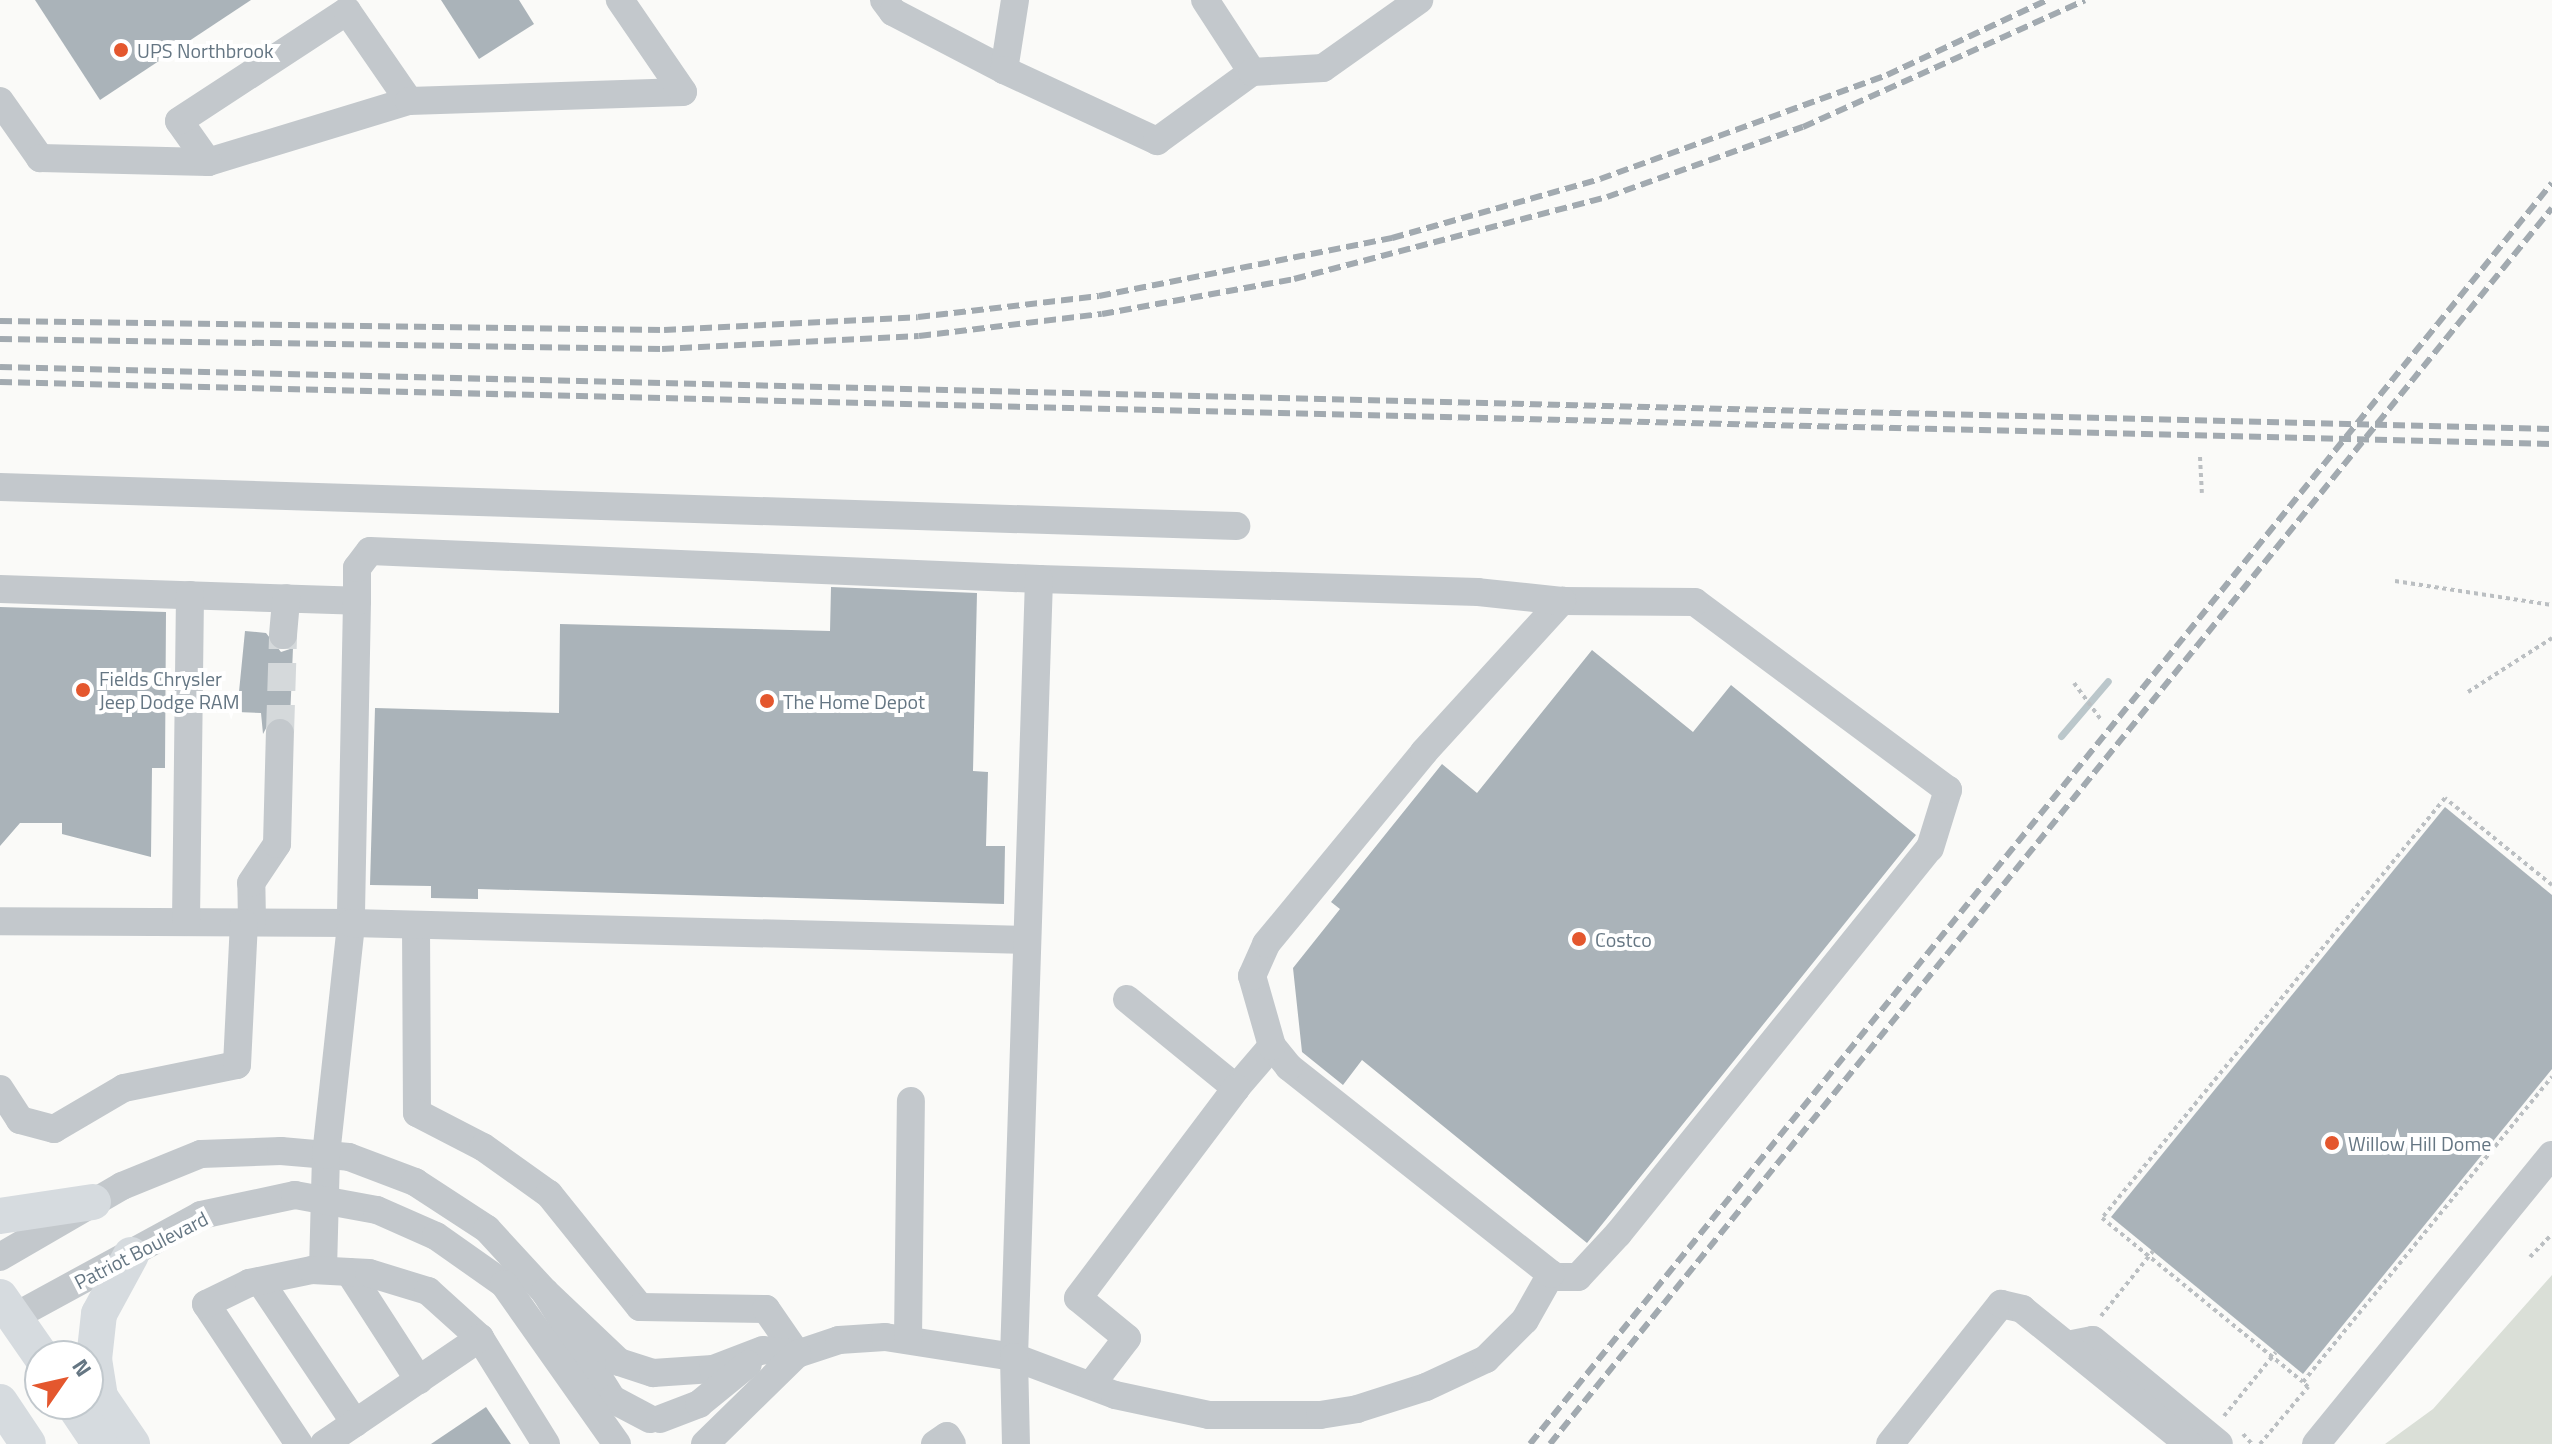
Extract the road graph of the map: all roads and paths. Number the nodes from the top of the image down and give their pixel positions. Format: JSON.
{"nodes":[{"id":1,"x":620,"y":0,"type":"edge"},
{"id":2,"x":884,"y":0,"type":"edge"},
{"id":3,"x":1015,"y":0,"type":"edge"},
{"id":4,"x":1205,"y":0,"type":"edge"},
{"id":5,"x":1419,"y":0,"type":"edge"},
{"id":6,"x":1004,"y":70,"type":"junction"},
{"id":7,"x":1252,"y":72,"type":"junction"},
{"id":8,"x":0,"y":101,"type":"edge"},
{"id":9,"x":409,"y":101,"type":"junction"},
{"id":10,"x":208,"y":162,"type":"junction"},
{"id":11,"x":2200,"y":457,"type":"dead end"},
{"id":12,"x":0,"y":487,"type":"edge"},
{"id":13,"x":2202,"y":493,"type":"dead end"},
{"id":14,"x":1236,"y":526,"type":"dead end"},
{"id":15,"x":1039,"y":579,"type":"junction"},
{"id":16,"x":2395,"y":581,"type":"dead end"},
{"id":17,"x":0,"y":589,"type":"edge"},
{"id":18,"x":190,"y":595,"type":"junction"},
{"id":19,"x":286,"y":598,"type":"junction"},
{"id":20,"x":357,"y":601,"type":"junction"},
{"id":21,"x":1562,"y":601,"type":"junction"},
{"id":22,"x":2552,"y":605,"type":"edge"},
{"id":23,"x":283,"y":635,"type":"tunnel mouth"},
{"id":24,"x":2552,"y":638,"type":"edge"},
{"id":25,"x":2074,"y":683,"type":"dead end"},
{"id":26,"x":2468,"y":692,"type":"dead end"},
{"id":27,"x":2102,"y":721,"type":"dead end"},
{"id":28,"x":280,"y":733,"type":"tunnel mouth"},
{"id":29,"x":2552,"y":885,"type":"edge"},
{"id":30,"x":0,"y":921,"type":"edge"},
{"id":31,"x":186,"y":922,"type":"junction"},
{"id":32,"x":248,"y":922,"type":"junction"},
{"id":33,"x":351,"y":923,"type":"junction"},
{"id":34,"x":416,"y":925,"type":"junction"},
{"id":35,"x":1027,"y":940,"type":"junction"},
{"id":36,"x":1127,"y":999,"type":"dead end"},
{"id":37,"x":1272,"y":1046,"type":"junction"},
{"id":38,"x":2552,"y":1077,"type":"edge"},
{"id":39,"x":1236,"y":1088,"type":"junction"},
{"id":40,"x":0,"y":1089,"type":"edge"},
{"id":41,"x":911,"y":1101,"type":"dead end"},
{"id":42,"x":326,"y":1155,"type":"junction"},
{"id":43,"x":2552,"y":1155,"type":"edge"},
{"id":44,"x":323,"y":1200,"type":"junction"},
{"id":45,"x":93,"y":1202,"type":"junction"},
{"id":46,"x":0,"y":1216,"type":"edge"},
{"id":47,"x":2552,"y":1234,"type":"edge"},
{"id":48,"x":2151,"y":1253,"type":"junction"},
{"id":49,"x":131,"y":1255,"type":"junction"},
{"id":50,"x":0,"y":1257,"type":"edge"},
{"id":51,"x":2530,"y":1257,"type":"dead end"},
{"id":52,"x":336,"y":1271,"type":"junction"},
{"id":53,"x":1550,"y":1277,"type":"junction"},
{"id":54,"x":260,"y":1281,"type":"junction"},
{"id":55,"x":545,"y":1292,"type":"junction"},
{"id":56,"x":5,"y":1313,"type":"edge"},
{"id":57,"x":2099,"y":1317,"type":"dead end"},
{"id":58,"x":480,"y":1338,"type":"junction"},
{"id":59,"x":908,"y":1339,"type":"junction"},
{"id":60,"x":28,"y":1340,"type":"edge"},
{"id":61,"x":2067,"y":1345,"type":"junction"},
{"id":62,"x":763,"y":1350,"type":"junction"},
{"id":63,"x":797,"y":1354,"type":"junction"},
{"id":64,"x":2274,"y":1354,"type":"junction"},
{"id":65,"x":1014,"y":1357,"type":"junction"},
{"id":66,"x":419,"y":1380,"type":"junction"},
{"id":67,"x":2303,"y":1382,"type":"junction"},
{"id":68,"x":1091,"y":1385,"type":"junction"},
{"id":69,"x":0,"y":1402,"type":"edge"},
{"id":70,"x":655,"y":1419,"type":"junction"},
{"id":71,"x":84,"y":1420,"type":"edge"},
{"id":72,"x":0,"y":1423,"type":"edge"},
{"id":73,"x":355,"y":1423,"type":"junction"},
{"id":74,"x":2221,"y":1431,"type":"edge"},
{"id":75,"x":21,"y":1444,"type":"edge"},
{"id":76,"x":28,"y":1444,"type":"edge"},
{"id":77,"x":100,"y":1444,"type":"edge"},
{"id":78,"x":132,"y":1444,"type":"edge"},
{"id":79,"x":299,"y":1444,"type":"edge"},
{"id":80,"x":324,"y":1444,"type":"edge"},
{"id":81,"x":546,"y":1444,"type":"edge"},
{"id":82,"x":619,"y":1444,"type":"edge"},
{"id":83,"x":687,"y":1444,"type":"edge"},
{"id":84,"x":705,"y":1444,"type":"edge"},
{"id":85,"x":935,"y":1444,"type":"edge"},
{"id":86,"x":952,"y":1444,"type":"edge"},
{"id":87,"x":1016,"y":1444,"type":"edge"},
{"id":88,"x":1890,"y":1444,"type":"edge"},
{"id":89,"x":2189,"y":1444,"type":"edge"},
{"id":90,"x":2260,"y":1444,"type":"edge"},
{"id":91,"x":2316,"y":1444,"type":"edge"}],
"edges":[{"from":1,"to":9,"type":"street"},
{"from":2,"to":6,"type":"street"},
{"from":3,"to":6,"type":"street"},
{"from":4,"to":7,"type":"street"},
{"from":5,"to":7,"type":"street"},
{"from":6,"to":7,"type":"street"},
{"from":8,"to":10,"type":"street"},
{"from":9,"to":10,"type":"street"},
{"from":9,"to":10,"type":"street"},
{"from":11,"to":13,"type":"path"},
{"from":12,"to":14,"type":"street"},
{"from":15,"to":20,"type":"street"},
{"from":15,"to":21,"type":"street"},
{"from":15,"to":35,"type":"street"},
{"from":16,"to":22,"type":"path"},
{"from":17,"to":18,"type":"street"},
{"from":18,"to":19,"type":"street"},
{"from":18,"to":31,"type":"street"},
{"from":19,"to":20,"type":"street"},
{"from":19,"to":23,"type":"street"},
{"from":20,"to":33,"type":"street"},
{"from":21,"to":37,"type":"street"},
{"from":21,"to":53,"type":"street"},
{"from":24,"to":26,"type":"path"},
{"from":25,"to":27,"type":"path"},
{"from":28,"to":32,"type":"street"},
{"from":29,"to":48,"type":"path"},
{"from":30,"to":31,"type":"street"},
{"from":31,"to":32,"type":"street"},
{"from":32,"to":33,"type":"street"},
{"from":32,"to":40,"type":"street"},
{"from":33,"to":34,"type":"street"},
{"from":33,"to":42,"type":"street"},
{"from":34,"to":35,"type":"street"},
{"from":34,"to":63,"type":"street"},
{"from":35,"to":65,"type":"street"},
{"from":36,"to":39,"type":"street"},
{"from":37,"to":39,"type":"street"},
{"from":37,"to":53,"type":"street"},
{"from":38,"to":67,"type":"path"},
{"from":39,"to":68,"type":"street"},
{"from":41,"to":59,"type":"street"},
{"from":42,"to":44,"type":"street"},
{"from":42,"to":45,"type":"street"},
{"from":42,"to":55,"type":"street"},
{"from":43,"to":91,"type":"street"},
{"from":44,"to":49,"type":"street","name":"Patriot Boulevard"},
{"from":44,"to":52,"type":"street"},
{"from":44,"to":82,"type":"street","name":"Patriot Boulevard"},
{"from":45,"to":46,"type":"main road"},
{"from":45,"to":50,"type":"street"},
{"from":47,"to":51,"type":"path"},
{"from":48,"to":57,"type":"path"},
{"from":48,"to":64,"type":"path"},
{"from":49,"to":56,"type":"street","name":"Patriot Boulevard"},
{"from":49,"to":78,"type":"main road"},
{"from":52,"to":54,"type":"street"},
{"from":52,"to":58,"type":"street"},
{"from":52,"to":66,"type":"street"},
{"from":53,"to":68,"type":"street"},
{"from":54,"to":73,"type":"street"},
{"from":54,"to":79,"type":"street"},
{"from":55,"to":62,"type":"street"},
{"from":55,"to":70,"type":"street"},
{"from":56,"to":60,"type":"main road"},
{"from":58,"to":66,"type":"street"},
{"from":58,"to":81,"type":"street"},
{"from":59,"to":63,"type":"street"},
{"from":59,"to":65,"type":"street"},
{"from":61,"to":74,"type":"street"},
{"from":61,"to":88,"type":"street"},
{"from":61,"to":89,"type":"street"},
{"from":62,"to":63,"type":"street"},
{"from":62,"to":70,"type":"street","name":"Patriot Boulevard"},
{"from":63,"to":84,"type":"street"},
{"from":64,"to":67,"type":"path"},
{"from":64,"to":74,"type":"path"},
{"from":65,"to":68,"type":"street"},
{"from":65,"to":87,"type":"street"},
{"from":66,"to":73,"type":"street"},
{"from":67,"to":90,"type":"path"},
{"from":69,"to":76,"type":"main road"},
{"from":70,"to":82,"type":"street","name":"Patriot Boulevard"},
{"from":70,"to":83,"type":"street"},
{"from":71,"to":77,"type":"main road"},
{"from":72,"to":75,"type":"main road"},
{"from":73,"to":80,"type":"street"},
{"from":85,"to":86,"type":"street"}]}
